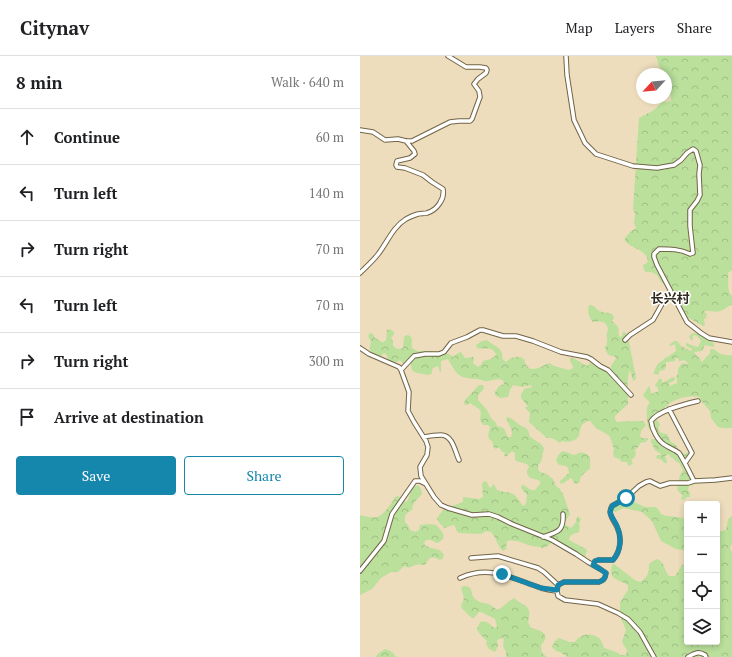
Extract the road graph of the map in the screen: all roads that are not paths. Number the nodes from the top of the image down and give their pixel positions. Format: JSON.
{"nodes":[{"id":1,"x":448,"y":56,"type":"edge"},
{"id":2,"x":566,"y":56,"type":"edge"},
{"id":3,"x":360,"y":130,"type":"edge"},
{"id":4,"x":406,"y":142,"type":"junction"},
{"id":5,"x":360,"y":274,"type":"edge"},
{"id":6,"x":673,"y":296,"type":"junction"},
{"id":7,"x":625,"y":340,"type":"dead end"},
{"id":8,"x":732,"y":342,"type":"edge"},
{"id":9,"x":360,"y":348,"type":"edge"},
{"id":10,"x":401,"y":370,"type":"junction"},
{"id":11,"x":631,"y":395,"type":"dead end"},
{"id":12,"x":698,"y":401,"type":"dead end"},
{"id":13,"x":669,"y":409,"type":"junction"},
{"id":14,"x":424,"y":437,"type":"junction"},
{"id":15,"x":459,"y":460,"type":"dead end"},
{"id":16,"x":685,"y":463,"type":"junction"},
{"id":17,"x":732,"y":478,"type":"edge"},
{"id":18,"x":694,"y":481,"type":"junction"},
{"id":19,"x":426,"y":484,"type":"junction"},
{"id":20,"x":563,"y":514,"type":"dead end"},
{"id":21,"x":543,"y":537,"type":"junction"},
{"id":22,"x":471,"y":558,"type":"dead end"},
{"id":23,"x":593,"y":565,"type":"junction"},
{"id":24,"x":360,"y":571,"type":"edge"},
{"id":25,"x":460,"y":578,"type":"dead end"},
{"id":26,"x":558,"y":585,"type":"junction"},
{"id":27,"x":557,"y":590,"type":"junction"},
{"id":28,"x":654,"y":657,"type":"edge"},
{"id":29,"x":688,"y":657,"type":"edge"},
{"id":30,"x":706,"y":657,"type":"edge"}],
"edges":[{"from":1,"to":4,"type":"street"},
{"from":2,"to":6,"type":"street"},
{"from":3,"to":4,"type":"street"},
{"from":4,"to":5,"type":"street"},
{"from":6,"to":7,"type":"street"},
{"from":6,"to":8,"type":"street"},
{"from":9,"to":10,"type":"street"},
{"from":10,"to":11,"type":"street"},
{"from":10,"to":14,"type":"street"},
{"from":12,"to":13,"type":"street"},
{"from":13,"to":16,"type":"street"},
{"from":13,"to":16,"type":"street"},
{"from":14,"to":15,"type":"street"},
{"from":14,"to":19,"type":"street"},
{"from":16,"to":18,"type":"street"},
{"from":17,"to":18,"type":"street"},
{"from":18,"to":23,"type":"street"},
{"from":19,"to":21,"type":"street"},
{"from":19,"to":24,"type":"street"},
{"from":20,"to":21,"type":"street"},
{"from":21,"to":23,"type":"street"},
{"from":22,"to":26,"type":"street"},
{"from":23,"to":26,"type":"street"},
{"from":25,"to":27,"type":"street"},
{"from":26,"to":27,"type":"street"},
{"from":27,"to":28,"type":"street"},
{"from":29,"to":30,"type":"street"}]}
